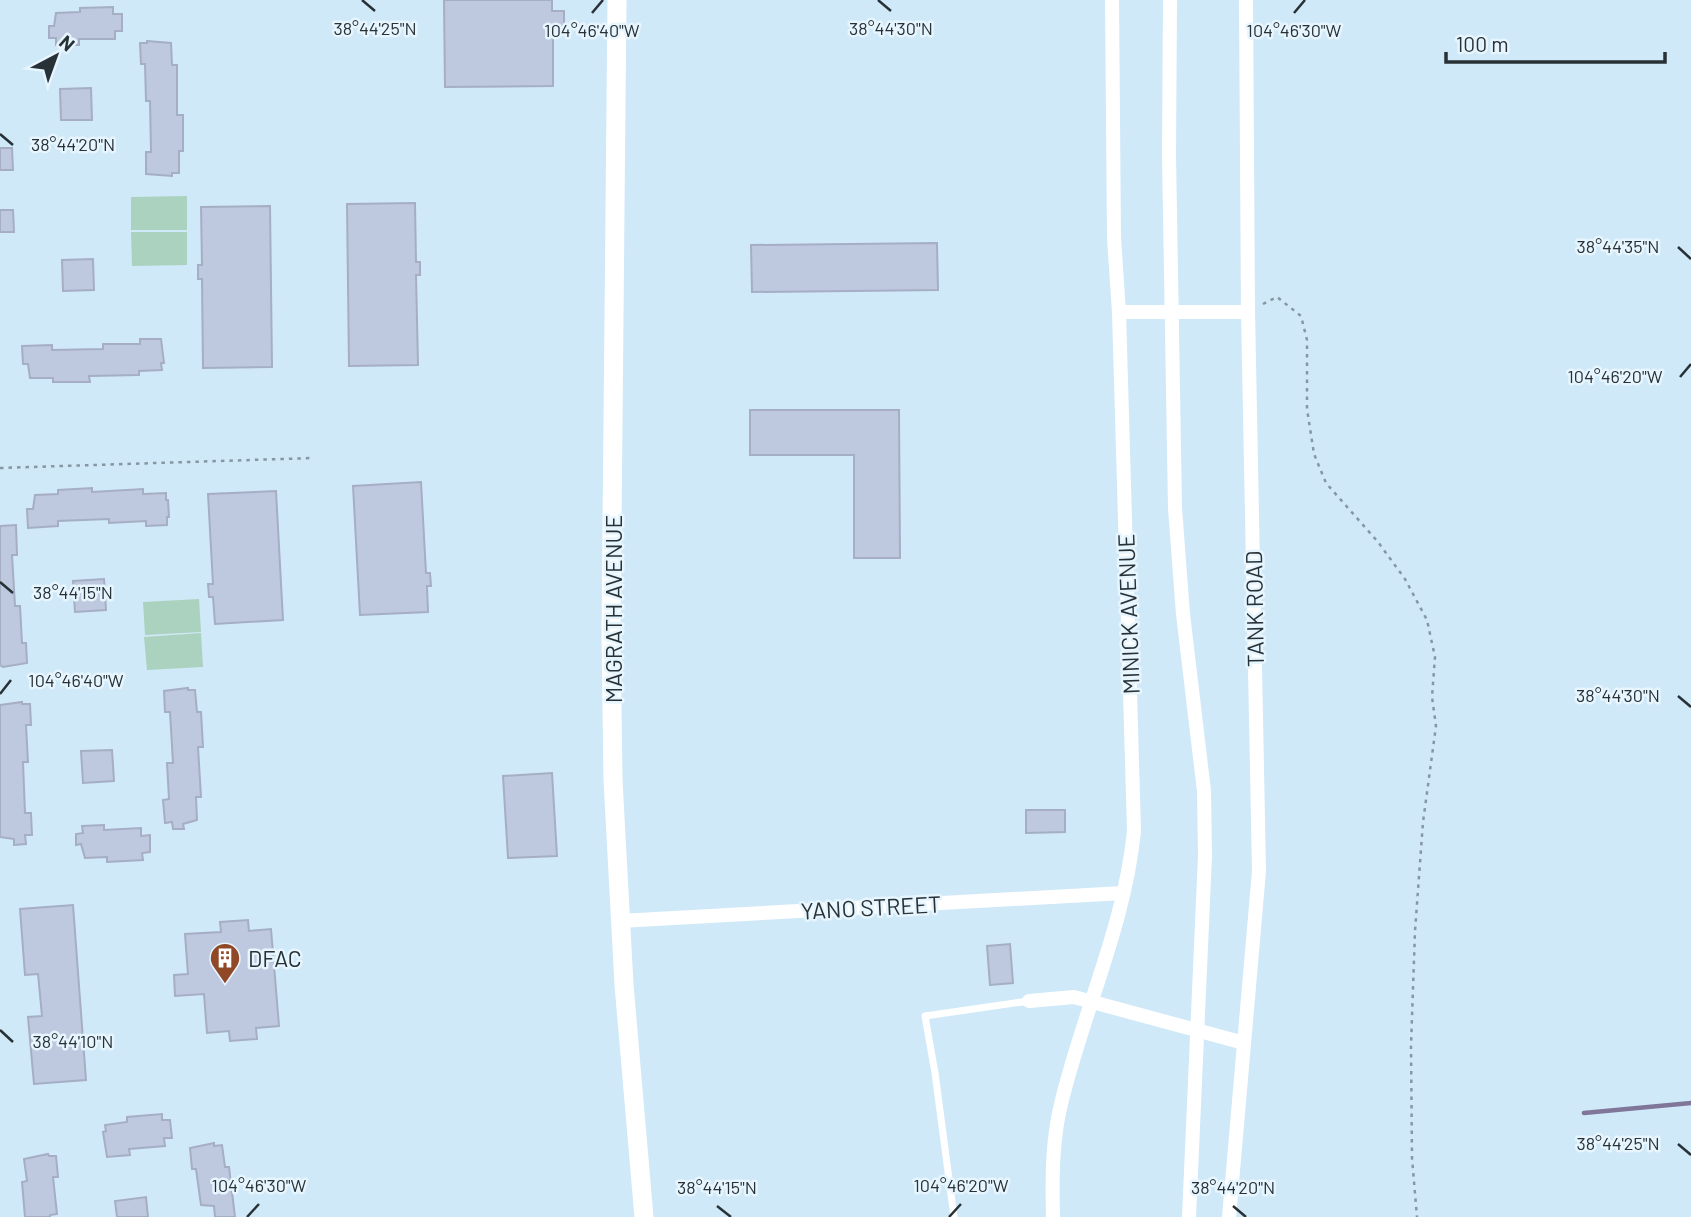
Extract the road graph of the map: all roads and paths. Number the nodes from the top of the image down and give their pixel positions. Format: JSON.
{"nodes":[{"id":1,"x":617,"y":0,"type":"edge"},
{"id":2,"x":1112,"y":0,"type":"edge"},
{"id":3,"x":1170,"y":0,"type":"edge"},
{"id":4,"x":1246,"y":0,"type":"edge"},
{"id":5,"x":1119,"y":312,"type":"junction"},
{"id":6,"x":1248,"y":312,"type":"junction"},
{"id":7,"x":1171,"y":313,"type":"junction"},
{"id":8,"x":313,"y":458,"type":"dead end"},
{"id":9,"x":0,"y":468,"type":"edge"},
{"id":10,"x":1123,"y":893,"type":"junction"},
{"id":11,"x":620,"y":921,"type":"junction"},
{"id":12,"x":1029,"y":1001,"type":"joint"},
{"id":13,"x":1091,"y":1002,"type":"junction"},
{"id":14,"x":1198,"y":1030,"type":"junction"},
{"id":15,"x":1244,"y":1043,"type":"junction"},
{"id":16,"x":644,"y":1217,"type":"edge"},
{"id":17,"x":954,"y":1217,"type":"edge"},
{"id":18,"x":1053,"y":1217,"type":"edge"},
{"id":19,"x":1189,"y":1217,"type":"edge"},
{"id":20,"x":1229,"y":1217,"type":"edge"},
{"id":21,"x":1417,"y":1217,"type":"edge"}],
"edges":[{"from":1,"to":11,"type":"main road","name":"MAGRATH AVENUE"},
{"from":2,"to":5,"type":"street","name":"MINICK AVENUE"},
{"from":3,"to":7,"type":"street"},
{"from":4,"to":6,"type":"street","name":"TANK ROAD"},
{"from":5,"to":7,"type":"street"},
{"from":5,"to":10,"type":"street","name":"MINICK AVENUE"},
{"from":6,"to":7,"type":"street"},
{"from":6,"to":15,"type":"street","name":"TANK ROAD"},
{"from":6,"to":21,"type":"path"},
{"from":7,"to":14,"type":"street"},
{"from":8,"to":9,"type":"path"},
{"from":10,"to":11,"type":"street","name":"YANO STREET"},
{"from":10,"to":13,"type":"street","name":"MINICK AVENUE"},
{"from":11,"to":16,"type":"main road","name":"MAGRATH AVENUE"},
{"from":12,"to":13,"type":"street"},
{"from":12,"to":17,"type":"lane"},
{"from":13,"to":14,"type":"street"},
{"from":13,"to":18,"type":"street","name":"MINICK AVENUE"},
{"from":14,"to":15,"type":"street"},
{"from":14,"to":19,"type":"street"},
{"from":15,"to":20,"type":"street","name":"TANK ROAD"}]}
